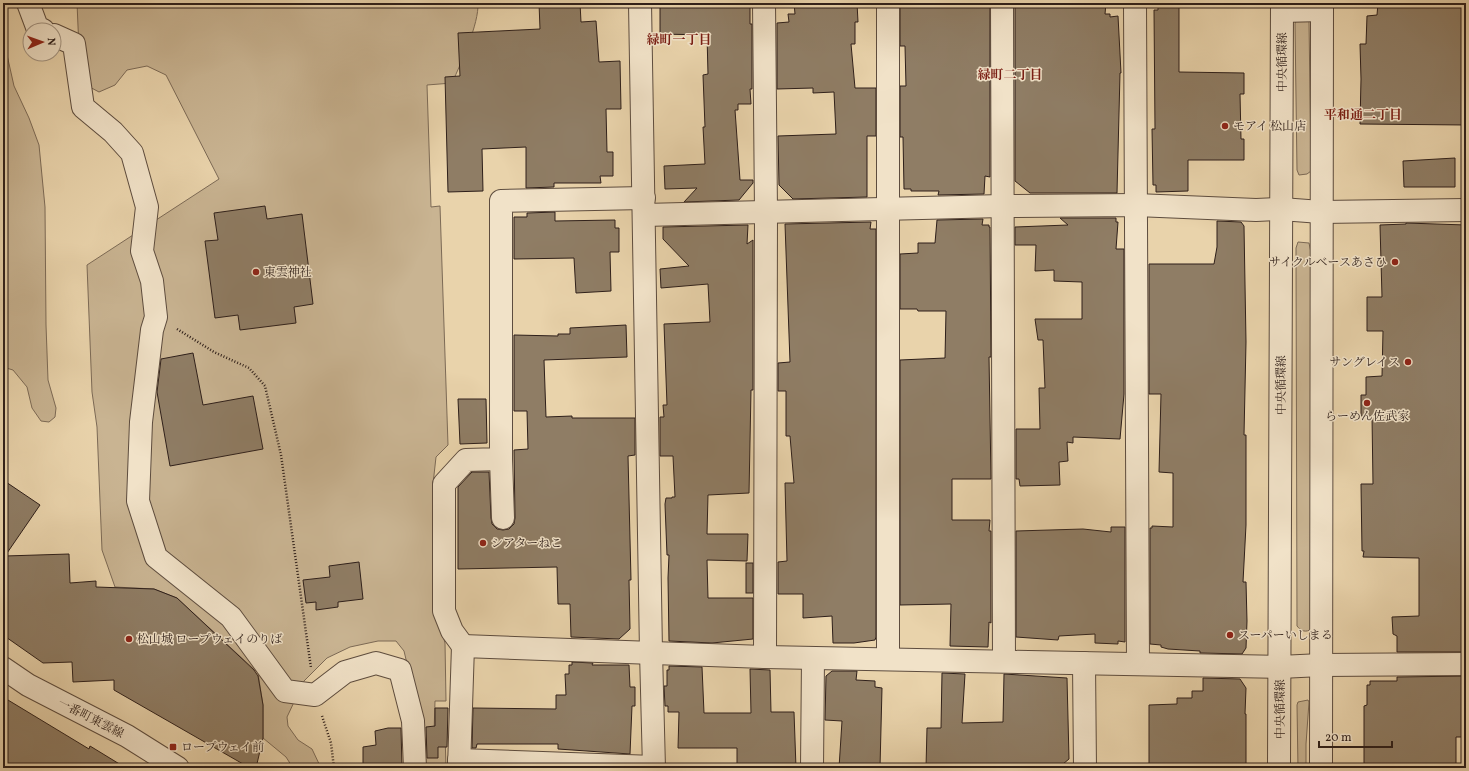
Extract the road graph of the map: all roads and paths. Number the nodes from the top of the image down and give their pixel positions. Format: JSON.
{"nodes":[{"id":1,"x":28,"y":3,"type":"edge"},
{"id":2,"x":640,"y":3,"type":"edge"},
{"id":3,"x":764,"y":3,"type":"edge"},
{"id":4,"x":888,"y":3,"type":"edge"},
{"id":5,"x":1002,"y":3,"type":"edge"},
{"id":6,"x":1135,"y":3,"type":"edge"},
{"id":7,"x":1282,"y":7,"type":"edge"},
{"id":8,"x":1322,"y":7,"type":"edge"},
{"id":9,"x":35,"y":22,"type":"edge"},
{"id":10,"x":62,"y":39,"type":"edge"},
{"id":11,"x":1136,"y":205,"type":"junction"},
{"id":12,"x":1002,"y":206,"type":"junction"},
{"id":13,"x":644,"y":207,"type":"junction"},
{"id":14,"x":889,"y":209,"type":"junction"},
{"id":15,"x":1281,"y":209,"type":"junction"},
{"id":16,"x":1466,"y":210,"type":"edge"},
{"id":17,"x":766,"y":212,"type":"junction"},
{"id":18,"x":1321,"y":212,"type":"junction"},
{"id":19,"x":156,"y":317,"type":"junction"},
{"id":20,"x":501,"y":459,"type":"junction"},
{"id":21,"x":503,"y":518,"type":"dead end"},
{"id":22,"x":463,"y":646,"type":"junction"},
{"id":23,"x":651,"y":652,"type":"junction"},
{"id":24,"x":765,"y":657,"type":"junction"},
{"id":25,"x":813,"y":658,"type":"junction"},
{"id":26,"x":888,"y":659,"type":"junction"},
{"id":27,"x":1004,"y":661,"type":"junction"},
{"id":28,"x":1084,"y":663,"type":"junction"},
{"id":29,"x":1138,"y":664,"type":"junction"},
{"id":30,"x":1466,"y":664,"type":"edge"},
{"id":31,"x":1321,"y":665,"type":"junction"},
{"id":32,"x":1280,"y":667,"type":"junction"},
{"id":33,"x":3,"y":668,"type":"edge"},
{"id":34,"x":315,"y":695,"type":"junction"},
{"id":35,"x":331,"y":743,"type":"dead end"},
{"id":36,"x":459,"y":764,"type":"edge"},
{"id":37,"x":654,"y":767,"type":"edge"},
{"id":38,"x":178,"y":768,"type":"edge"},
{"id":39,"x":334,"y":768,"type":"edge"},
{"id":40,"x":415,"y":768,"type":"edge"},
{"id":41,"x":812,"y":768,"type":"edge"},
{"id":42,"x":1085,"y":768,"type":"edge"},
{"id":43,"x":1279,"y":768,"type":"edge"},
{"id":44,"x":1321,"y":768,"type":"edge"}],
"edges":[{"from":1,"to":9,"type":"street"},
{"from":2,"to":13,"type":"street"},
{"from":3,"to":17,"type":"street"},
{"from":4,"to":14,"type":"street"},
{"from":5,"to":12,"type":"street"},
{"from":6,"to":11,"type":"street"},
{"from":7,"to":8,"type":"street"},
{"from":7,"to":15,"type":"street","name":"中央循環線"},
{"from":8,"to":18,"type":"street"},
{"from":10,"to":19,"type":"street"},
{"from":11,"to":12,"type":"street"},
{"from":11,"to":15,"type":"street"},
{"from":11,"to":29,"type":"street"},
{"from":12,"to":14,"type":"street"},
{"from":12,"to":27,"type":"street"},
{"from":13,"to":17,"type":"street"},
{"from":13,"to":20,"type":"street"},
{"from":13,"to":23,"type":"street"},
{"from":14,"to":17,"type":"street"},
{"from":14,"to":26,"type":"street"},
{"from":15,"to":18,"type":"street"},
{"from":15,"to":32,"type":"street","name":"中央循環線"},
{"from":16,"to":18,"type":"street"},
{"from":17,"to":24,"type":"street"},
{"from":18,"to":31,"type":"street"},
{"from":19,"to":34,"type":"path"},
{"from":19,"to":34,"type":"street"},
{"from":20,"to":21,"type":"street"},
{"from":20,"to":22,"type":"street"},
{"from":22,"to":23,"type":"street"},
{"from":22,"to":36,"type":"street"},
{"from":23,"to":24,"type":"street"},
{"from":23,"to":37,"type":"street"},
{"from":24,"to":25,"type":"street"},
{"from":25,"to":26,"type":"street"},
{"from":25,"to":41,"type":"street"},
{"from":26,"to":27,"type":"street"},
{"from":27,"to":28,"type":"street"},
{"from":28,"to":29,"type":"street"},
{"from":28,"to":42,"type":"street"},
{"from":29,"to":32,"type":"street"},
{"from":30,"to":31,"type":"street"},
{"from":31,"to":32,"type":"street"},
{"from":31,"to":44,"type":"street"},
{"from":32,"to":43,"type":"street","name":"中央循環線"},
{"from":33,"to":38,"type":"street","name":"一番町東雲線"},
{"from":34,"to":40,"type":"street"},
{"from":35,"to":39,"type":"path"},
{"from":36,"to":37,"type":"street"}]}
